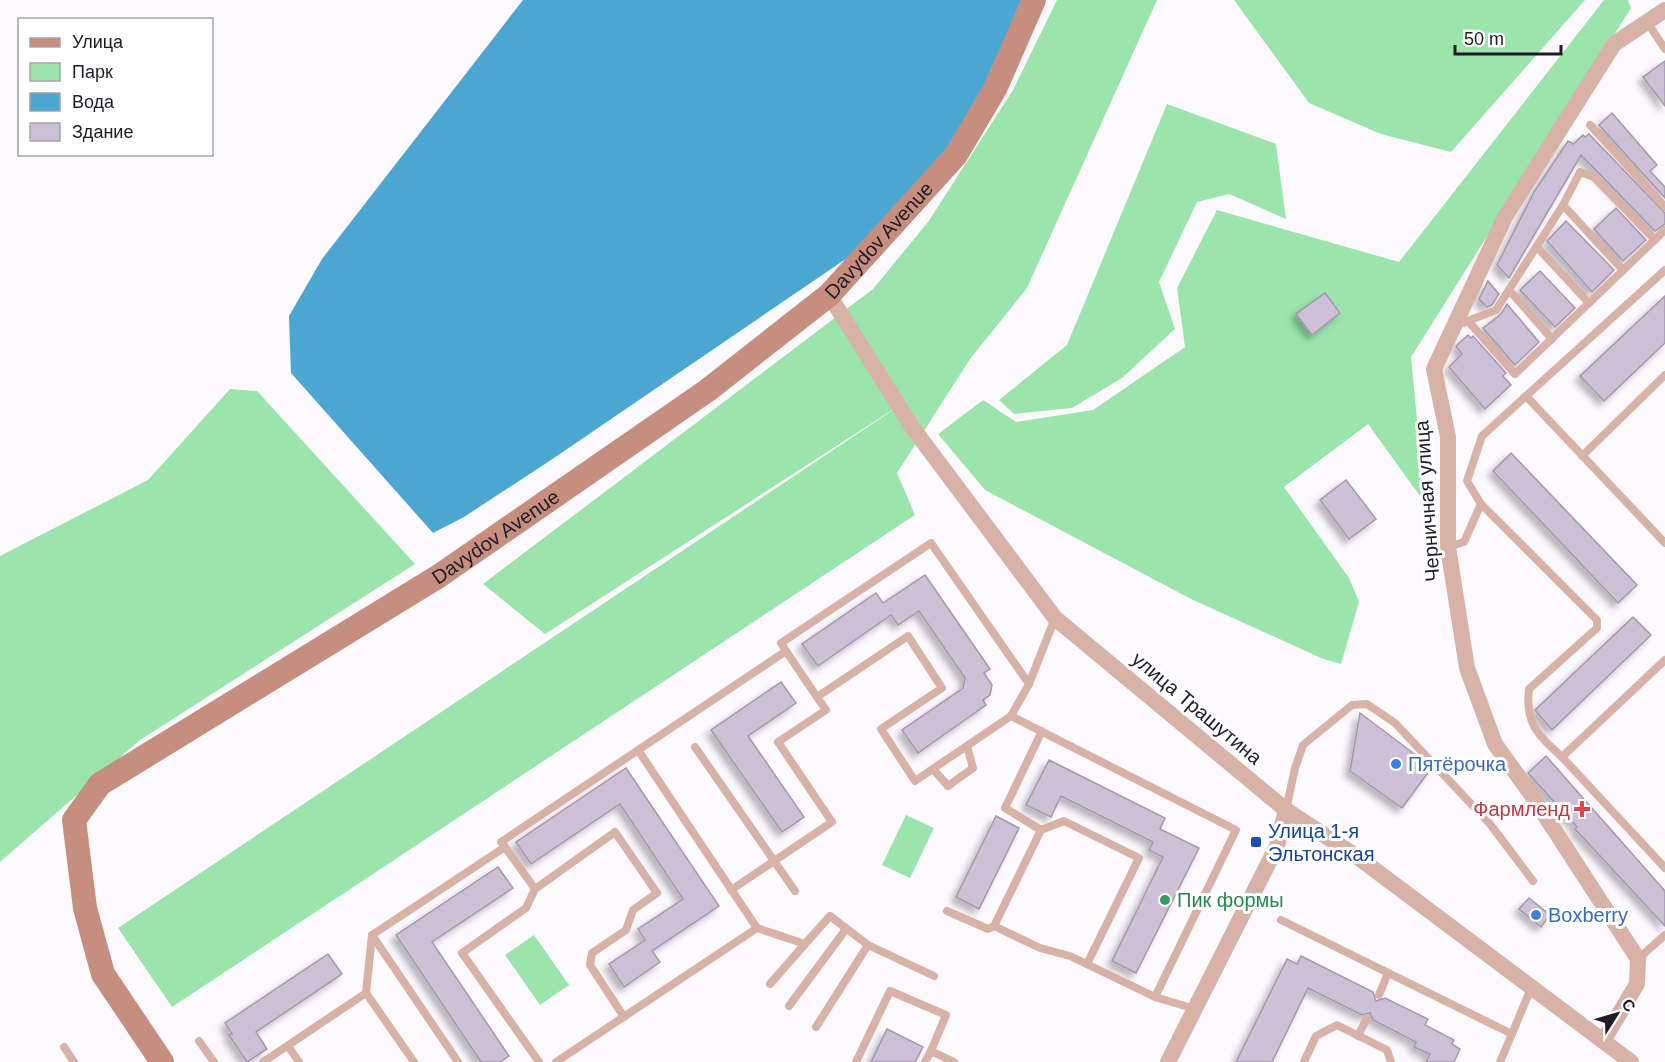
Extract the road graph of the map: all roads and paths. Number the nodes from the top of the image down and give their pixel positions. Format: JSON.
{"nodes":[{"id":1,"x":1034,"y":0,"type":"edge"},
{"id":2,"x":1665,"y":10,"type":"edge"},
{"id":3,"x":1647,"y":22,"type":"junction"},
{"id":4,"x":1665,"y":49,"type":"edge"},
{"id":5,"x":1590,"y":125,"type":"dead end"},
{"id":6,"x":1563,"y":205,"type":"junction"},
{"id":7,"x":1665,"y":207,"type":"edge"},
{"id":8,"x":1665,"y":230,"type":"edge"},
{"id":9,"x":1655,"y":240,"type":"junction"},
{"id":10,"x":1537,"y":248,"type":"junction"},
{"id":11,"x":1623,"y":270,"type":"junction"},
{"id":12,"x":1665,"y":270,"type":"edge"},
{"id":13,"x":1510,"y":291,"type":"junction"},
{"id":14,"x":829,"y":295,"type":"junction"},
{"id":15,"x":1589,"y":303,"type":"junction"},
{"id":16,"x":1469,"y":322,"type":"junction"},
{"id":17,"x":1452,"y":327,"type":"junction"},
{"id":18,"x":1552,"y":339,"type":"junction"},
{"id":19,"x":1665,"y":375,"type":"edge"},
{"id":20,"x":1526,"y":396,"type":"junction"},
{"id":21,"x":1582,"y":456,"type":"junction"},
{"id":22,"x":1481,"y":504,"type":"junction"},
{"id":23,"x":1665,"y":543,"type":"edge"},
{"id":24,"x":1448,"y":547,"type":"junction"},
{"id":25,"x":1055,"y":618,"type":"junction"},
{"id":26,"x":786,"y":651,"type":"junction"},
{"id":27,"x":1665,"y":660,"type":"edge"},
{"id":28,"x":1029,"y":684,"type":"junction"},
{"id":29,"x":817,"y":697,"type":"junction"},
{"id":30,"x":1011,"y":716,"type":"junction"},
{"id":31,"x":1042,"y":731,"type":"junction"},
{"id":32,"x":967,"y":746,"type":"junction"},
{"id":33,"x":695,"y":747,"type":"dead end"},
{"id":34,"x":638,"y":750,"type":"junction"},
{"id":35,"x":1562,"y":757,"type":"junction"},
{"id":36,"x":933,"y":769,"type":"junction"},
{"id":37,"x":1286,"y":810,"type":"junction"},
{"id":38,"x":1041,"y":830,"type":"junction"},
{"id":39,"x":505,"y":847,"type":"junction"},
{"id":40,"x":775,"y":861,"type":"junction"},
{"id":41,"x":1665,"y":868,"type":"edge"},
{"id":42,"x":1533,"y":881,"type":"dead end"},
{"id":43,"x":534,"y":889,"type":"junction"},
{"id":44,"x":731,"y":890,"type":"junction"},
{"id":45,"x":795,"y":891,"type":"dead end"},
{"id":46,"x":947,"y":911,"type":"dead end"},
{"id":47,"x":1281,"y":920,"type":"dead end"},
{"id":48,"x":994,"y":926,"type":"junction"},
{"id":49,"x":757,"y":928,"type":"junction"},
{"id":50,"x":846,"y":928,"type":"junction"},
{"id":51,"x":372,"y":935,"type":"junction"},
{"id":52,"x":1665,"y":935,"type":"edge"},
{"id":53,"x":806,"y":944,"type":"junction"},
{"id":54,"x":868,"y":945,"type":"junction"},
{"id":55,"x":1638,"y":959,"type":"junction"},
{"id":56,"x":1087,"y":964,"type":"junction"},
{"id":57,"x":1388,"y":973,"type":"junction"},
{"id":58,"x":934,"y":976,"type":"dead end"},
{"id":59,"x":770,"y":984,"type":"dead end"},
{"id":60,"x":1531,"y":988,"type":"junction"},
{"id":61,"x":366,"y":993,"type":"junction"},
{"id":62,"x":1379,"y":995,"type":"dead end"},
{"id":63,"x":1155,"y":997,"type":"junction"},
{"id":64,"x":789,"y":1006,"type":"dead end"},
{"id":65,"x":1195,"y":1009,"type":"junction"},
{"id":66,"x":624,"y":1017,"type":"junction"},
{"id":67,"x":1367,"y":1018,"type":"dead end"},
{"id":68,"x":816,"y":1028,"type":"dead end"},
{"id":69,"x":1512,"y":1034,"type":"junction"},
{"id":70,"x":1358,"y":1036,"type":"junction"},
{"id":71,"x":199,"y":1041,"type":"dead end"},
{"id":72,"x":1603,"y":1041,"type":"junction"},
{"id":73,"x":288,"y":1046,"type":"junction"},
{"id":74,"x":64,"y":1047,"type":"dead end"},
{"id":75,"x":931,"y":1051,"type":"junction"},
{"id":76,"x":74,"y":1062,"type":"edge"},
{"id":77,"x":162,"y":1062,"type":"edge"},
{"id":78,"x":214,"y":1062,"type":"edge"},
{"id":79,"x":263,"y":1062,"type":"edge"},
{"id":80,"x":299,"y":1062,"type":"edge"},
{"id":81,"x":414,"y":1062,"type":"edge"},
{"id":82,"x":458,"y":1062,"type":"edge"},
{"id":83,"x":539,"y":1062,"type":"edge"},
{"id":84,"x":556,"y":1062,"type":"edge"},
{"id":85,"x":856,"y":1062,"type":"edge"},
{"id":86,"x":925,"y":1062,"type":"edge"},
{"id":87,"x":954,"y":1062,"type":"edge"},
{"id":88,"x":1168,"y":1062,"type":"edge"},
{"id":89,"x":1304,"y":1062,"type":"edge"},
{"id":90,"x":1391,"y":1062,"type":"edge"},
{"id":91,"x":1500,"y":1062,"type":"edge"},
{"id":92,"x":1631,"y":1062,"type":"edge"}],
"edges":[{"from":1,"to":14,"type":"street","name":"Davydov Avenue"},
{"from":2,"to":3,"type":"street","name":"Черничная улица"},
{"from":3,"to":4,"type":"lane"},
{"from":3,"to":17,"type":"street","name":"Черничная улица"},
{"from":5,"to":7,"type":"lane"},
{"from":6,"to":9,"type":"lane"},
{"from":6,"to":10,"type":"lane"},
{"from":6,"to":11,"type":"lane"},
{"from":8,"to":9,"type":"lane"},
{"from":9,"to":11,"type":"lane"},
{"from":10,"to":13,"type":"lane"},
{"from":10,"to":15,"type":"lane"},
{"from":11,"to":15,"type":"lane"},
{"from":12,"to":20,"type":"lane"},
{"from":13,"to":16,"type":"lane"},
{"from":13,"to":18,"type":"lane"},
{"from":14,"to":25,"type":"street","name":"улица Трашутина"},
{"from":14,"to":77,"type":"street","name":"Davydov Avenue"},
{"from":15,"to":18,"type":"lane"},
{"from":16,"to":17,"type":"lane"},
{"from":16,"to":18,"type":"lane"},
{"from":17,"to":24,"type":"street","name":"Черничная улица"},
{"from":19,"to":21,"type":"lane"},
{"from":20,"to":21,"type":"lane"},
{"from":20,"to":22,"type":"lane"},
{"from":21,"to":23,"type":"lane"},
{"from":22,"to":24,"type":"lane"},
{"from":22,"to":35,"type":"lane"},
{"from":24,"to":55,"type":"street","name":"Черничная улица"},
{"from":25,"to":28,"type":"lane"},
{"from":25,"to":37,"type":"street","name":"улица Трашутина"},
{"from":26,"to":28,"type":"lane"},
{"from":26,"to":29,"type":"lane"},
{"from":26,"to":34,"type":"lane"},
{"from":27,"to":35,"type":"lane"},
{"from":28,"to":30,"type":"lane"},
{"from":29,"to":36,"type":"lane"},
{"from":29,"to":40,"type":"lane"},
{"from":30,"to":31,"type":"lane"},
{"from":30,"to":32,"type":"lane"},
{"from":31,"to":38,"type":"lane"},
{"from":31,"to":63,"type":"lane"},
{"from":32,"to":36,"type":"lane"},
{"from":32,"to":36,"type":"lane"},
{"from":33,"to":40,"type":"lane"},
{"from":34,"to":39,"type":"lane"},
{"from":34,"to":44,"type":"lane"},
{"from":35,"to":41,"type":"lane"},
{"from":37,"to":42,"type":"lane"},
{"from":37,"to":60,"type":"street","name":"улица Трашутина"},
{"from":37,"to":65,"type":"street"},
{"from":38,"to":48,"type":"lane"},
{"from":38,"to":56,"type":"lane"},
{"from":39,"to":43,"type":"lane"},
{"from":39,"to":51,"type":"lane"},
{"from":40,"to":44,"type":"lane"},
{"from":40,"to":45,"type":"lane"},
{"from":43,"to":66,"type":"lane"},
{"from":43,"to":83,"type":"lane"},
{"from":44,"to":49,"type":"lane"},
{"from":46,"to":48,"type":"lane"},
{"from":47,"to":57,"type":"lane"},
{"from":48,"to":56,"type":"lane"},
{"from":49,"to":53,"type":"lane"},
{"from":49,"to":66,"type":"lane"},
{"from":50,"to":53,"type":"lane"},
{"from":50,"to":54,"type":"lane"},
{"from":50,"to":64,"type":"lane"},
{"from":51,"to":61,"type":"lane"},
{"from":51,"to":82,"type":"lane"},
{"from":52,"to":55,"type":"lane"},
{"from":53,"to":59,"type":"lane"},
{"from":54,"to":58,"type":"lane"},
{"from":54,"to":68,"type":"lane"},
{"from":55,"to":72,"type":"street"},
{"from":56,"to":63,"type":"lane"},
{"from":57,"to":62,"type":"lane"},
{"from":57,"to":69,"type":"lane"},
{"from":60,"to":69,"type":"lane"},
{"from":60,"to":72,"type":"street","name":"улица Трашутина"},
{"from":61,"to":73,"type":"lane"},
{"from":61,"to":81,"type":"lane"},
{"from":63,"to":65,"type":"lane"},
{"from":65,"to":88,"type":"street"},
{"from":66,"to":84,"type":"lane"},
{"from":67,"to":70,"type":"lane"},
{"from":69,"to":91,"type":"lane"},
{"from":70,"to":89,"type":"lane"},
{"from":70,"to":90,"type":"lane"},
{"from":71,"to":78,"type":"lane"},
{"from":72,"to":92,"type":"street","name":"улица Трашутина"},
{"from":73,"to":79,"type":"lane"},
{"from":73,"to":80,"type":"lane"},
{"from":74,"to":76,"type":"lane"},
{"from":75,"to":85,"type":"lane"},
{"from":75,"to":86,"type":"lane"},
{"from":75,"to":87,"type":"lane"}]}
